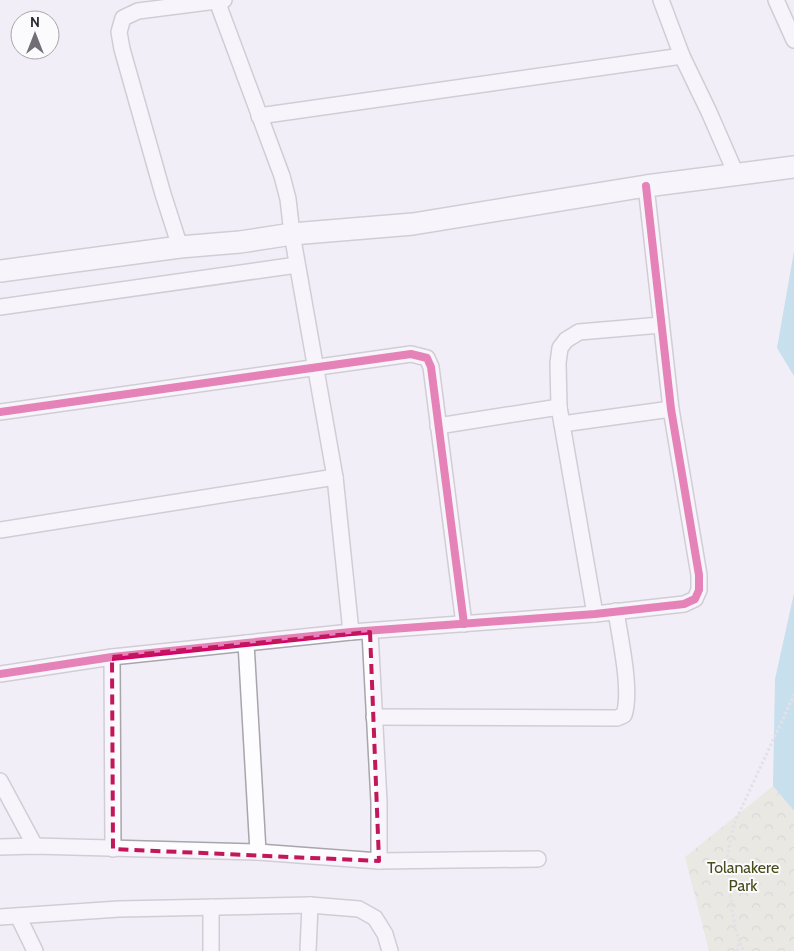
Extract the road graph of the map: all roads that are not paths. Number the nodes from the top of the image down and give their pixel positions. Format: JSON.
{"nodes":[{"id":1,"x":220,"y":0,"type":"edge"},
{"id":2,"x":661,"y":0,"type":"edge"},
{"id":3,"x":784,"y":7,"type":"edge"},
{"id":4,"x":794,"y":40,"type":"edge"},
{"id":5,"x":682,"y":56,"type":"junction"},
{"id":6,"x":259,"y":116,"type":"junction"},
{"id":7,"x":794,"y":166,"type":"edge"},
{"id":8,"x":736,"y":174,"type":"junction"},
{"id":9,"x":646,"y":186,"type":"junction"},
{"id":10,"x":292,"y":234,"type":"junction"},
{"id":11,"x":180,"y":247,"type":"junction"},
{"id":12,"x":298,"y":265,"type":"junction"},
{"id":13,"x":0,"y":271,"type":"edge"},
{"id":14,"x":0,"y":307,"type":"edge"},
{"id":15,"x":661,"y":325,"type":"junction"},
{"id":16,"x":316,"y":368,"type":"junction"},
{"id":17,"x":559,"y":407,"type":"junction"},
{"id":18,"x":671,"y":409,"type":"junction"},
{"id":19,"x":0,"y":412,"type":"edge"},
{"id":20,"x":562,"y":424,"type":"junction"},
{"id":21,"x":438,"y":426,"type":"junction"},
{"id":22,"x":335,"y":477,"type":"junction"},
{"id":23,"x":0,"y":530,"type":"edge"},
{"id":24,"x":616,"y":611,"type":"junction"},
{"id":25,"x":595,"y":614,"type":"junction"},
{"id":26,"x":464,"y":624,"type":"junction"},
{"id":27,"x":351,"y":632,"type":"junction"},
{"id":28,"x":370,"y":632,"type":"junction"},
{"id":29,"x":246,"y":643,"type":"junction"},
{"id":30,"x":112,"y":657,"type":"junction"},
{"id":31,"x":0,"y":674,"type":"edge"},
{"id":32,"x":374,"y":717,"type":"junction"},
{"id":33,"x":0,"y":781,"type":"edge"},
{"id":34,"x":35,"y":846,"type":"junction"},
{"id":35,"x":0,"y":847,"type":"edge"},
{"id":36,"x":113,"y":849,"type":"junction"},
{"id":37,"x":258,"y":852,"type":"junction"},
{"id":38,"x":538,"y":859,"type":"dead end"},
{"id":39,"x":379,"y":861,"type":"junction"},
{"id":40,"x":310,"y":905,"type":"junction"},
{"id":41,"x":211,"y":906,"type":"junction"},
{"id":42,"x":18,"y":916,"type":"junction"},
{"id":43,"x":0,"y":918,"type":"edge"},
{"id":44,"x":35,"y":951,"type":"edge"},
{"id":45,"x":212,"y":951,"type":"edge"},
{"id":46,"x":308,"y":951,"type":"edge"},
{"id":47,"x":390,"y":951,"type":"edge"}],
"edges":[{"from":1,"to":6,"type":"street"},
{"from":1,"to":11,"type":"street"},
{"from":2,"to":5,"type":"street"},
{"from":3,"to":4,"type":"street"},
{"from":5,"to":6,"type":"street"},
{"from":5,"to":8,"type":"street"},
{"from":6,"to":10,"type":"street"},
{"from":7,"to":8,"type":"main road"},
{"from":8,"to":9,"type":"main road"},
{"from":9,"to":10,"type":"main road"},
{"from":9,"to":15,"type":"street"},
{"from":10,"to":11,"type":"main road"},
{"from":10,"to":12,"type":"street"},
{"from":11,"to":13,"type":"main road"},
{"from":12,"to":14,"type":"street"},
{"from":12,"to":16,"type":"street"},
{"from":15,"to":17,"type":"street"},
{"from":15,"to":18,"type":"street"},
{"from":16,"to":19,"type":"street"},
{"from":16,"to":21,"type":"street"},
{"from":16,"to":22,"type":"street"},
{"from":17,"to":20,"type":"street"},
{"from":17,"to":21,"type":"street"},
{"from":18,"to":20,"type":"street"},
{"from":18,"to":24,"type":"street"},
{"from":20,"to":25,"type":"street"},
{"from":21,"to":26,"type":"street"},
{"from":22,"to":23,"type":"street"},
{"from":22,"to":27,"type":"street"},
{"from":24,"to":25,"type":"street"},
{"from":24,"to":32,"type":"street"},
{"from":25,"to":26,"type":"street"},
{"from":26,"to":28,"type":"street"},
{"from":27,"to":28,"type":"street"},
{"from":27,"to":29,"type":"street"},
{"from":28,"to":32,"type":"street"},
{"from":29,"to":30,"type":"street"},
{"from":29,"to":37,"type":"street"},
{"from":30,"to":31,"type":"street"},
{"from":30,"to":36,"type":"street"},
{"from":32,"to":39,"type":"street"},
{"from":33,"to":34,"type":"street"},
{"from":34,"to":35,"type":"street"},
{"from":34,"to":36,"type":"street"},
{"from":36,"to":37,"type":"street"},
{"from":37,"to":39,"type":"street"},
{"from":38,"to":39,"type":"street"},
{"from":40,"to":41,"type":"street"},
{"from":40,"to":46,"type":"street"},
{"from":40,"to":47,"type":"street"},
{"from":41,"to":42,"type":"street"},
{"from":41,"to":45,"type":"street"},
{"from":42,"to":43,"type":"street"},
{"from":42,"to":44,"type":"street"}]}
